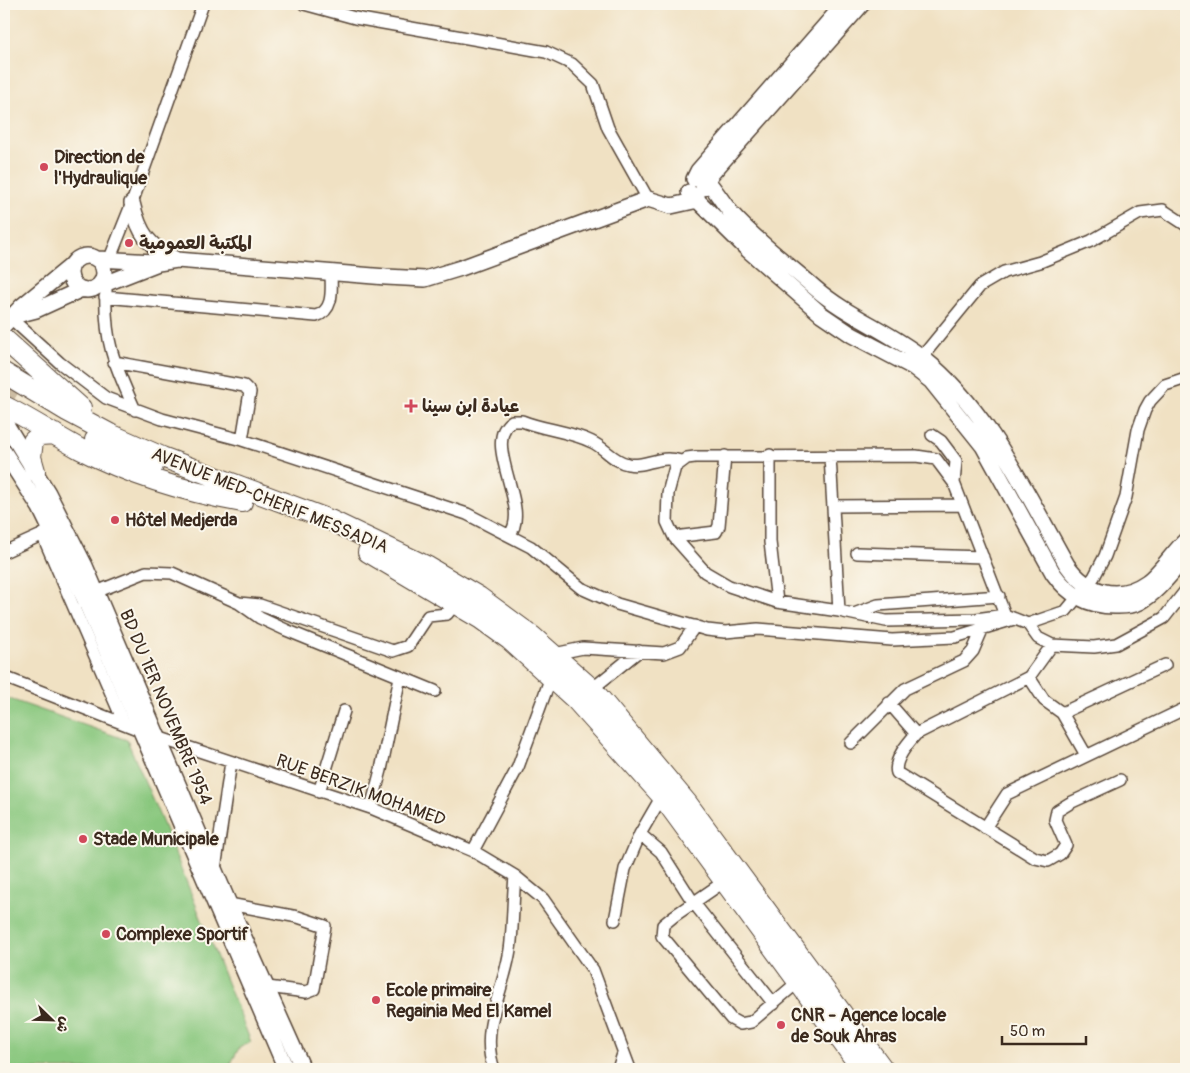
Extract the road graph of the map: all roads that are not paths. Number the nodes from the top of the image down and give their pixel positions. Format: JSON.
{"nodes":[{"id":1,"x":203,"y":4,"type":"edge"},
{"id":2,"x":304,"y":4,"type":"edge"},
{"id":3,"x":844,"y":4,"type":"edge"},
{"id":4,"x":862,"y":4,"type":"edge"},
{"id":5,"x":702,"y":175,"type":"junction"},
{"id":6,"x":693,"y":196,"type":"junction"},
{"id":7,"x":648,"y":199,"type":"junction"},
{"id":8,"x":132,"y":203,"type":"junction"},
{"id":9,"x":1186,"y":225,"type":"edge"},
{"id":10,"x":104,"y":258,"type":"junction"},
{"id":11,"x":177,"y":260,"type":"junction"},
{"id":12,"x":158,"y":262,"type":"junction"},
{"id":13,"x":72,"y":265,"type":"junction"},
{"id":14,"x":331,"y":272,"type":"junction"},
{"id":15,"x":82,"y":289,"type":"junction"},
{"id":16,"x":103,"y":289,"type":"junction"},
{"id":17,"x":7,"y":318,"type":"edge"},
{"id":18,"x":4,"y":339,"type":"edge"},
{"id":19,"x":114,"y":362,"type":"junction"},
{"id":20,"x":918,"y":362,"type":"junction"},
{"id":21,"x":4,"y":373,"type":"edge"},
{"id":22,"x":1186,"y":378,"type":"edge"},
{"id":23,"x":11,"y":400,"type":"edge"},
{"id":24,"x":135,"y":410,"type":"junction"},
{"id":25,"x":4,"y":421,"type":"edge"},
{"id":26,"x":55,"y":434,"type":"junction"},
{"id":27,"x":932,"y":435,"type":"dead end"},
{"id":28,"x":242,"y":440,"type":"junction"},
{"id":29,"x":133,"y":443,"type":"junction"},
{"id":30,"x":4,"y":452,"type":"edge"},
{"id":31,"x":725,"y":456,"type":"junction"},
{"id":32,"x":770,"y":456,"type":"junction"},
{"id":33,"x":830,"y":456,"type":"junction"},
{"id":34,"x":681,"y":461,"type":"junction"},
{"id":35,"x":35,"y":471,"type":"junction"},
{"id":36,"x":954,"y":483,"type":"junction"},
{"id":37,"x":242,"y":502,"type":"junction"},
{"id":38,"x":962,"y":505,"type":"junction"},
{"id":39,"x":833,"y":506,"type":"junction"},
{"id":40,"x":47,"y":532,"type":"junction"},
{"id":41,"x":509,"y":535,"type":"junction"},
{"id":42,"x":674,"y":537,"type":"junction"},
{"id":43,"x":1186,"y":540,"type":"edge"},
{"id":44,"x":4,"y":552,"type":"edge"},
{"id":45,"x":857,"y":553,"type":"dead end"},
{"id":46,"x":983,"y":557,"type":"junction"},
{"id":47,"x":1186,"y":557,"type":"edge"},
{"id":48,"x":1186,"y":590,"type":"edge"},
{"id":49,"x":96,"y":592,"type":"junction"},
{"id":50,"x":1082,"y":592,"type":"junction"},
{"id":51,"x":999,"y":596,"type":"junction"},
{"id":52,"x":777,"y":602,"type":"junction"},
{"id":53,"x":239,"y":603,"type":"junction"},
{"id":54,"x":456,"y":603,"type":"junction"},
{"id":55,"x":839,"y":611,"type":"junction"},
{"id":56,"x":854,"y":614,"type":"junction"},
{"id":57,"x":1010,"y":616,"type":"junction"},
{"id":58,"x":1028,"y":624,"type":"junction"},
{"id":59,"x":695,"y":626,"type":"junction"},
{"id":60,"x":982,"y":630,"type":"junction"},
{"id":61,"x":334,"y":632,"type":"junction"},
{"id":62,"x":1052,"y":645,"type":"junction"},
{"id":63,"x":328,"y":648,"type":"junction"},
{"id":64,"x":639,"y":652,"type":"junction"},
{"id":65,"x":554,"y":654,"type":"junction"},
{"id":66,"x":1165,"y":665,"type":"dead end"},
{"id":67,"x":4,"y":677,"type":"edge"},
{"id":68,"x":400,"y":677,"type":"junction"},
{"id":69,"x":551,"y":677,"type":"junction"},
{"id":70,"x":1029,"y":677,"type":"junction"},
{"id":71,"x":592,"y":689,"type":"junction"},
{"id":72,"x":434,"y":691,"type":"dead end"},
{"id":73,"x":889,"y":703,"type":"junction"},
{"id":74,"x":1182,"y":710,"type":"dead end"},
{"id":75,"x":344,"y":711,"type":"dead end"},
{"id":76,"x":1062,"y":713,"type":"junction"},
{"id":77,"x":124,"y":723,"type":"junction"},
{"id":78,"x":139,"y":728,"type":"junction"},
{"id":79,"x":916,"y":734,"type":"junction"},
{"id":80,"x":160,"y":738,"type":"junction"},
{"id":81,"x":851,"y":743,"type":"dead end"},
{"id":82,"x":1086,"y":756,"type":"junction"},
{"id":83,"x":231,"y":762,"type":"junction"},
{"id":84,"x":1120,"y":780,"type":"dead end"},
{"id":85,"x":319,"y":792,"type":"junction"},
{"id":86,"x":662,"y":796,"type":"junction"},
{"id":87,"x":371,"y":808,"type":"junction"},
{"id":88,"x":985,"y":828,"type":"junction"},
{"id":89,"x":640,"y":834,"type":"junction"},
{"id":90,"x":473,"y":851,"type":"junction"},
{"id":91,"x":215,"y":869,"type":"junction"},
{"id":92,"x":514,"y":876,"type":"junction"},
{"id":93,"x":725,"y":881,"type":"junction"},
{"id":94,"x":693,"y":902,"type":"junction"},
{"id":95,"x":229,"y":904,"type":"junction"},
{"id":96,"x":615,"y":920,"type":"dead end"},
{"id":97,"x":799,"y":982,"type":"junction"},
{"id":98,"x":249,"y":985,"type":"junction"},
{"id":99,"x":266,"y":986,"type":"junction"},
{"id":100,"x":774,"y":1004,"type":"junction"},
{"id":101,"x":623,"y":1054,"type":"junction"},
{"id":102,"x":286,"y":1069,"type":"edge"},
{"id":103,"x":303,"y":1069,"type":"edge"},
{"id":104,"x":494,"y":1069,"type":"edge"},
{"id":105,"x":618,"y":1069,"type":"edge"},
{"id":106,"x":630,"y":1069,"type":"edge"},
{"id":107,"x":862,"y":1069,"type":"edge"},
{"id":108,"x":883,"y":1069,"type":"edge"}],
"edges":[{"from":1,"to":8,"type":"street"},
{"from":2,"to":7,"type":"street"},
{"from":3,"to":5,"type":"street"},
{"from":4,"to":5,"type":"street"},
{"from":5,"to":6,"type":"street"},
{"from":5,"to":20,"type":"street"},
{"from":6,"to":7,"type":"street"},
{"from":6,"to":20,"type":"street"},
{"from":7,"to":14,"type":"street"},
{"from":8,"to":10,"type":"street"},
{"from":8,"to":11,"type":"street"},
{"from":9,"to":20,"type":"street"},
{"from":10,"to":12,"type":"street"},
{"from":10,"to":13,"type":"street"},
{"from":10,"to":16,"type":"street"},
{"from":11,"to":12,"type":"street"},
{"from":11,"to":14,"type":"street"},
{"from":12,"to":16,"type":"street"},
{"from":13,"to":15,"type":"street"},
{"from":13,"to":17,"type":"street"},
{"from":14,"to":16,"type":"street"},
{"from":15,"to":16,"type":"street"},
{"from":15,"to":17,"type":"street"},
{"from":16,"to":19,"type":"street"},
{"from":17,"to":24,"type":"street"},
{"from":18,"to":29,"type":"highway"},
{"from":19,"to":24,"type":"street"},
{"from":19,"to":28,"type":"street"},
{"from":20,"to":50,"type":"street"},
{"from":21,"to":29,"type":"highway","name":"AVENUE MED-CHERIF MESSADIA"},
{"from":22,"to":50,"type":"street"},
{"from":23,"to":26,"type":"highway"},
{"from":23,"to":37,"type":"highway"},
{"from":24,"to":28,"type":"street"},
{"from":25,"to":35,"type":"street","name":"BD DU 1ER NOVEMBRE 1954"},
{"from":26,"to":35,"type":"highway"},
{"from":26,"to":37,"type":"highway"},
{"from":27,"to":36,"type":"street"},
{"from":28,"to":41,"type":"street"},
{"from":29,"to":65,"type":"highway","name":"AVENUE MED-CHERIF MESSADIA"},
{"from":30,"to":40,"type":"street"},
{"from":31,"to":32,"type":"street"},
{"from":31,"to":34,"type":"street"},
{"from":31,"to":42,"type":"street"},
{"from":32,"to":33,"type":"street"},
{"from":32,"to":52,"type":"street"},
{"from":33,"to":36,"type":"street"},
{"from":33,"to":39,"type":"street"},
{"from":34,"to":41,"type":"street"},
{"from":34,"to":42,"type":"street"},
{"from":35,"to":49,"type":"street","name":"BD DU 1ER NOVEMBRE 1954"},
{"from":36,"to":38,"type":"street"},
{"from":37,"to":54,"type":"highway"},
{"from":38,"to":39,"type":"street"},
{"from":38,"to":46,"type":"street"},
{"from":39,"to":55,"type":"street"},
{"from":40,"to":44,"type":"street"},
{"from":40,"to":77,"type":"street"},
{"from":40,"to":78,"type":"street"},
{"from":41,"to":59,"type":"street"},
{"from":42,"to":52,"type":"street"},
{"from":43,"to":50,"type":"street"},
{"from":45,"to":46,"type":"street"},
{"from":46,"to":51,"type":"street"},
{"from":47,"to":50,"type":"street"},
{"from":48,"to":62,"type":"street"},
{"from":49,"to":53,"type":"street"},
{"from":49,"to":80,"type":"street","name":"BD DU 1ER NOVEMBRE 1954"},
{"from":50,"to":58,"type":"street"},
{"from":51,"to":56,"type":"street"},
{"from":51,"to":57,"type":"street"},
{"from":52,"to":55,"type":"street"},
{"from":53,"to":61,"type":"street"},
{"from":53,"to":63,"type":"street"},
{"from":54,"to":61,"type":"street"},
{"from":54,"to":69,"type":"highway"},
{"from":55,"to":56,"type":"street"},
{"from":56,"to":57,"type":"street"},
{"from":57,"to":58,"type":"street"},
{"from":57,"to":60,"type":"street"},
{"from":58,"to":62,"type":"street"},
{"from":59,"to":60,"type":"street"},
{"from":59,"to":64,"type":"street"},
{"from":60,"to":73,"type":"street"},
{"from":61,"to":63,"type":"street"},
{"from":62,"to":70,"type":"street"},
{"from":63,"to":68,"type":"street"},
{"from":64,"to":65,"type":"street"},
{"from":64,"to":71,"type":"street"},
{"from":65,"to":71,"type":"highway","name":"AVENUE MED-CHERIF MESSADIA"},
{"from":66,"to":76,"type":"street"},
{"from":67,"to":77,"type":"street","name":"RUE BERZIK MOHAMED"},
{"from":68,"to":72,"type":"street"},
{"from":68,"to":87,"type":"street"},
{"from":69,"to":86,"type":"highway"},
{"from":69,"to":90,"type":"street"},
{"from":70,"to":76,"type":"street"},
{"from":70,"to":79,"type":"street"},
{"from":71,"to":108,"type":"highway","name":"AVENUE MED-CHERIF MESSADIA"},
{"from":73,"to":79,"type":"street"},
{"from":73,"to":81,"type":"street"},
{"from":74,"to":82,"type":"street"},
{"from":75,"to":85,"type":"street"},
{"from":76,"to":82,"type":"street"},
{"from":77,"to":78,"type":"street","name":"RUE BERZIK MOHAMED"},
{"from":78,"to":80,"type":"street","name":"RUE BERZIK MOHAMED"},
{"from":78,"to":98,"type":"street"},
{"from":79,"to":88,"type":"street"},
{"from":80,"to":83,"type":"street","name":"RUE BERZIK MOHAMED"},
{"from":80,"to":91,"type":"street","name":"BD DU 1ER NOVEMBRE 1954"},
{"from":82,"to":88,"type":"street"},
{"from":83,"to":85,"type":"street","name":"RUE BERZIK MOHAMED"},
{"from":83,"to":91,"type":"street"},
{"from":84,"to":88,"type":"street"},
{"from":85,"to":87,"type":"street","name":"RUE BERZIK MOHAMED"},
{"from":86,"to":89,"type":"street"},
{"from":86,"to":93,"type":"highway"},
{"from":87,"to":90,"type":"street","name":"RUE BERZIK MOHAMED"},
{"from":89,"to":94,"type":"street"},
{"from":89,"to":96,"type":"street"},
{"from":90,"to":92,"type":"street","name":"RUE BERZIK MOHAMED"},
{"from":91,"to":95,"type":"street","name":"BD DU 1ER NOVEMBRE 1954"},
{"from":92,"to":101,"type":"street","name":"RUE BERZIK MOHAMED"},
{"from":92,"to":104,"type":"street"},
{"from":93,"to":94,"type":"street"},
{"from":93,"to":97,"type":"highway"},
{"from":94,"to":100,"type":"street"},
{"from":94,"to":100,"type":"street"},
{"from":95,"to":99,"type":"street","name":"BD DU 1ER NOVEMBRE 1954"},
{"from":95,"to":99,"type":"street"},
{"from":97,"to":100,"type":"street"},
{"from":97,"to":107,"type":"highway"},
{"from":98,"to":99,"type":"street"},
{"from":98,"to":102,"type":"street"},
{"from":99,"to":103,"type":"street","name":"BD DU 1ER NOVEMBRE 1954"},
{"from":101,"to":105,"type":"street"},
{"from":101,"to":106,"type":"street","name":"RUE BERZIK MOHAMED"}]}
